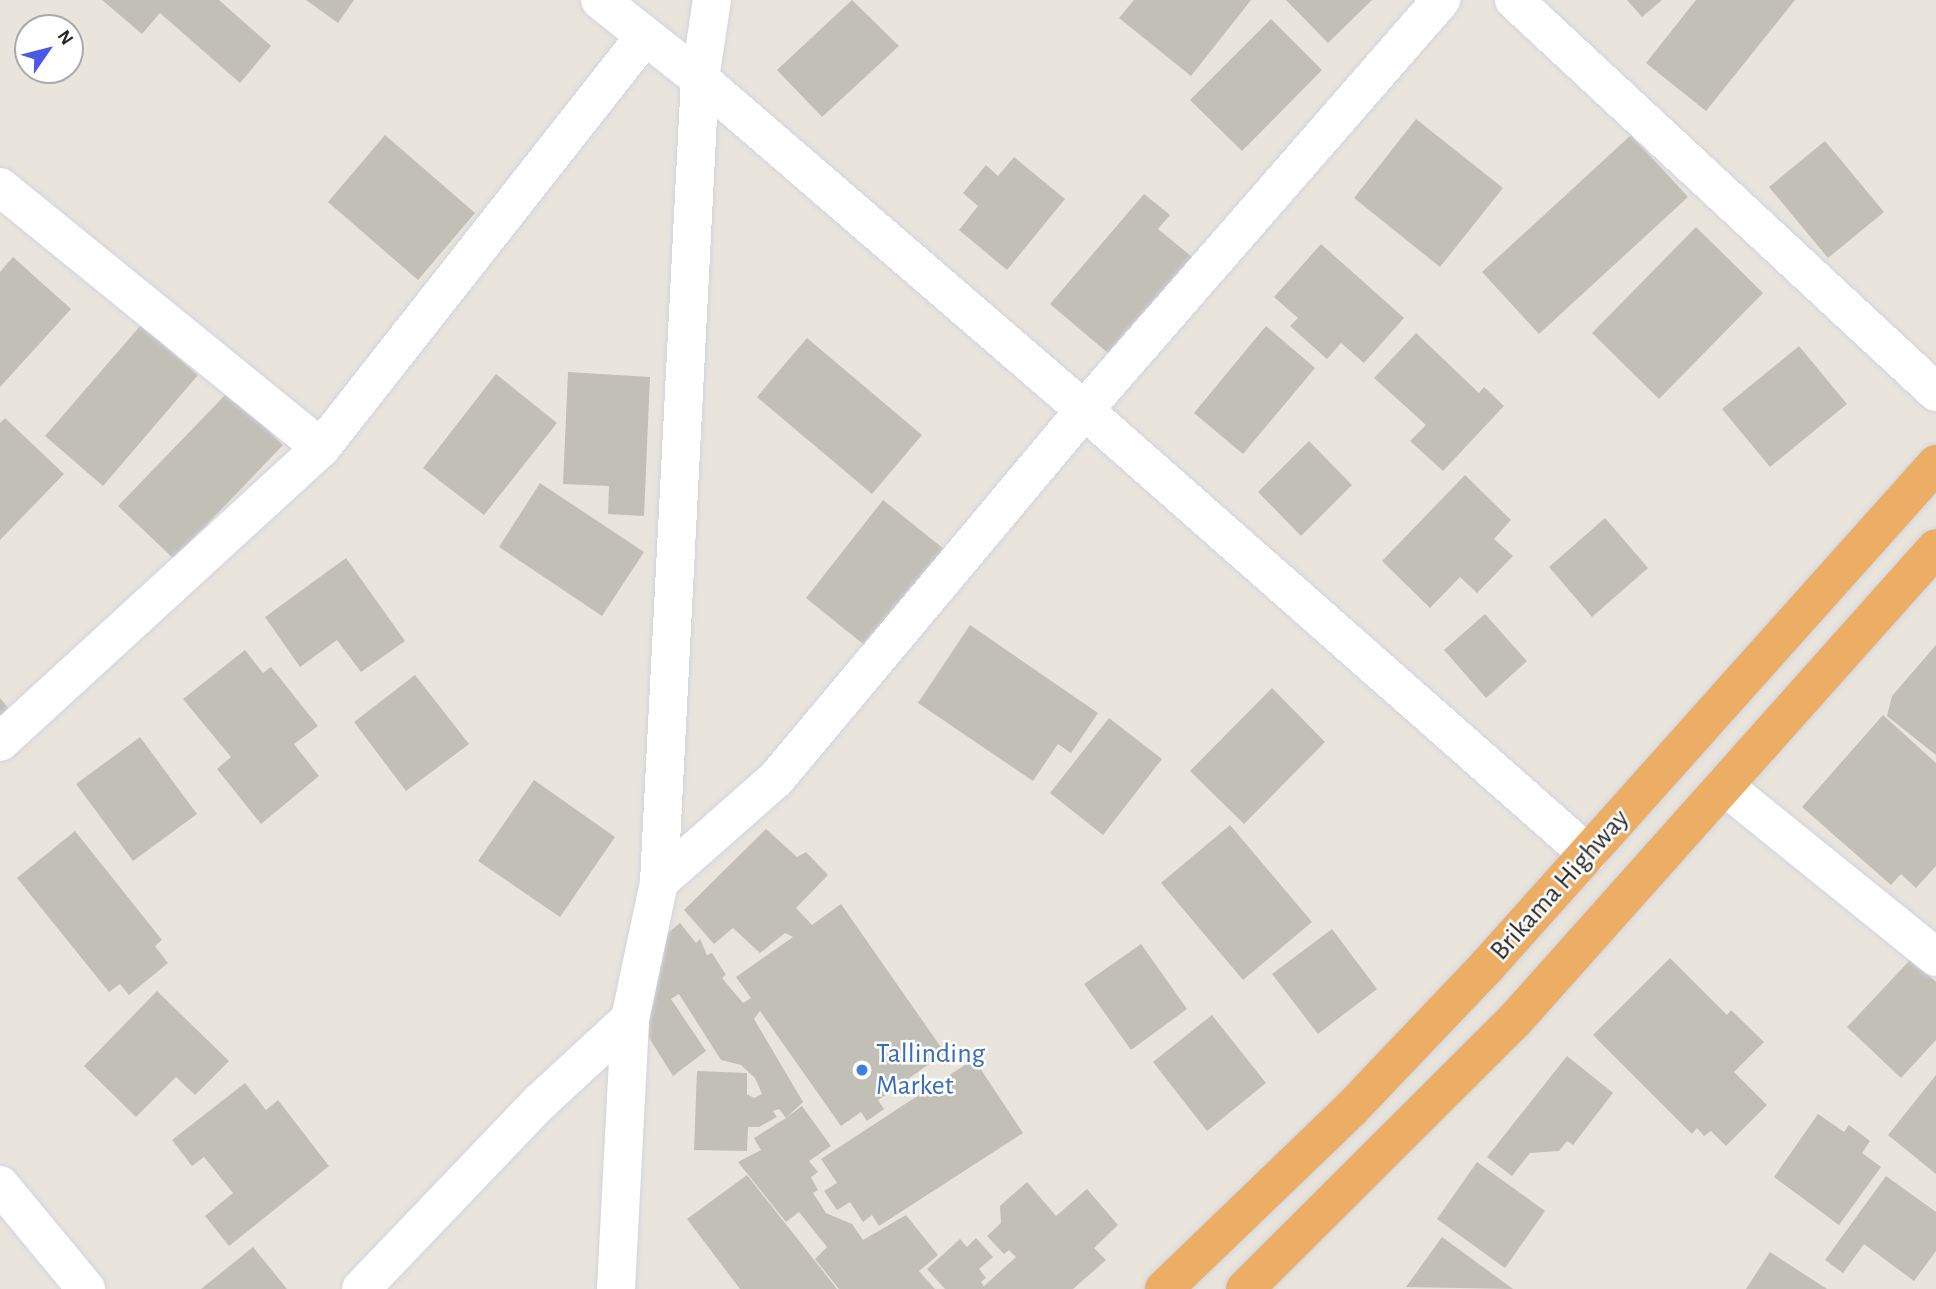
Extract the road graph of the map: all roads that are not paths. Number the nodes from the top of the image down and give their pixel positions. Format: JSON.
{"nodes":[{"id":1,"x":600,"y":0,"type":"edge"},
{"id":2,"x":712,"y":0,"type":"edge"},
{"id":3,"x":1441,"y":0,"type":"edge"},
{"id":4,"x":1514,"y":0,"type":"edge"},
{"id":5,"x":645,"y":36,"type":"junction"},
{"id":6,"x":700,"y":79,"type":"junction"},
{"id":7,"x":0,"y":187,"type":"edge"},
{"id":8,"x":1936,"y":391,"type":"edge"},
{"id":9,"x":1084,"y":410,"type":"junction"},
{"id":10,"x":321,"y":448,"type":"junction"},
{"id":11,"x":1936,"y":464,"type":"edge"},
{"id":12,"x":1936,"y":548,"type":"edge"},
{"id":13,"x":0,"y":742,"type":"edge"},
{"id":14,"x":1724,"y":786,"type":"junction"},
{"id":15,"x":1588,"y":854,"type":"junction"},
{"id":16,"x":659,"y":882,"type":"junction"},
{"id":17,"x":1936,"y":957,"type":"edge"},
{"id":18,"x":630,"y":1019,"type":"junction"},
{"id":19,"x":0,"y":1185,"type":"edge"},
{"id":20,"x":86,"y":1289,"type":"edge"},
{"id":21,"x":361,"y":1289,"type":"edge"},
{"id":22,"x":616,"y":1289,"type":"edge"},
{"id":23,"x":1164,"y":1289,"type":"edge"},
{"id":24,"x":1245,"y":1289,"type":"edge"}],
"edges":[{"from":1,"to":5,"type":"street"},
{"from":2,"to":6,"type":"street"},
{"from":3,"to":9,"type":"street"},
{"from":4,"to":8,"type":"street"},
{"from":5,"to":6,"type":"street"},
{"from":5,"to":10,"type":"street"},
{"from":6,"to":9,"type":"street"},
{"from":6,"to":16,"type":"street"},
{"from":7,"to":10,"type":"street"},
{"from":9,"to":15,"type":"street"},
{"from":9,"to":16,"type":"street"},
{"from":10,"to":13,"type":"street"},
{"from":11,"to":15,"type":"highway","name":"Brikama Highway"},
{"from":12,"to":14,"type":"highway","name":"Brikama Highway"},
{"from":14,"to":17,"type":"street"},
{"from":14,"to":24,"type":"highway","name":"Brikama Highway"},
{"from":15,"to":23,"type":"highway","name":"Brikama Highway"},
{"from":16,"to":18,"type":"street"},
{"from":18,"to":21,"type":"street"},
{"from":18,"to":22,"type":"street"},
{"from":19,"to":20,"type":"street"}]}
